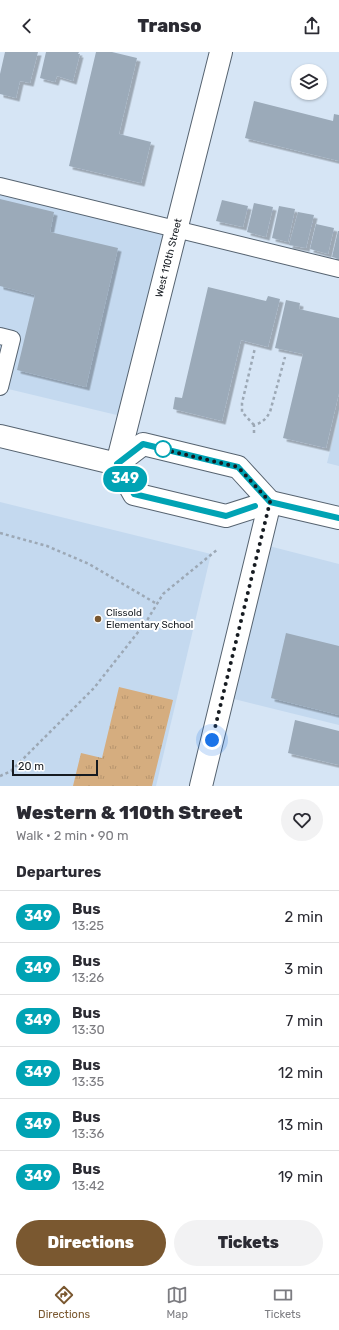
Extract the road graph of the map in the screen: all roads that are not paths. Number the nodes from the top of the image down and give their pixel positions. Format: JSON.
{"nodes":[{"id":1,"x":221,"y":52,"type":"edge"},
{"id":2,"x":0,"y":186,"type":"edge"},
{"id":3,"x":176,"y":229,"type":"junction"},
{"id":4,"x":339,"y":269,"type":"edge"},
{"id":5,"x":0,"y":336,"type":"edge"},
{"id":6,"x":0,"y":387,"type":"edge"},
{"id":7,"x":0,"y":436,"type":"edge"},
{"id":8,"x":117,"y":464,"type":"junction"},
{"id":9,"x":270,"y":502,"type":"junction"},
{"id":10,"x":339,"y":518,"type":"edge"},
{"id":11,"x":201,"y":786,"type":"edge"}],
"edges":[{"from":1,"to":3,"type":"street","name":"West 110th Street"},
{"from":2,"to":3,"type":"lane"},
{"from":3,"to":4,"type":"lane"},
{"from":3,"to":8,"type":"street","name":"West 110th Street"},
{"from":5,"to":6,"type":"lane"},
{"from":7,"to":8,"type":"street"},
{"from":8,"to":9,"type":"street"},
{"from":8,"to":9,"type":"street"},
{"from":9,"to":10,"type":"street"},
{"from":9,"to":11,"type":"street"}]}
